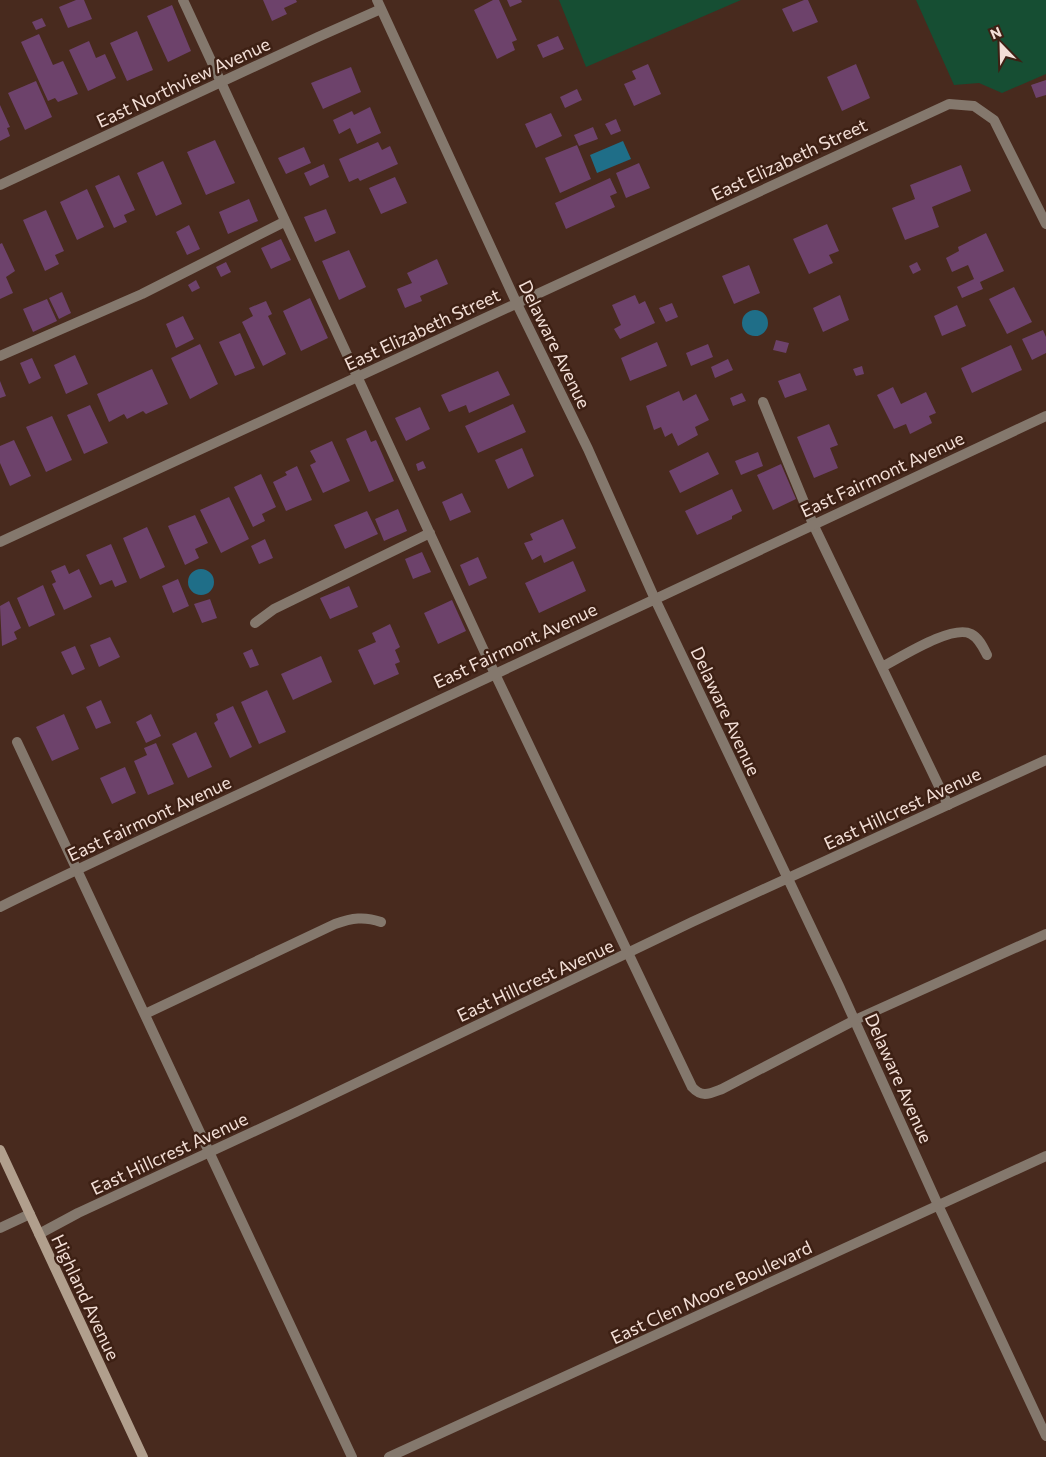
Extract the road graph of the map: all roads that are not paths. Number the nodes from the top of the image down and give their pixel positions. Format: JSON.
{"nodes":[{"id":1,"x":183,"y":0,"type":"edge"},
{"id":2,"x":379,"y":5,"type":"edge"},
{"id":3,"x":221,"y":82,"type":"junction"},
{"id":4,"x":0,"y":185,"type":"edge"},
{"id":5,"x":284,"y":222,"type":"junction"},
{"id":6,"x":1046,"y":224,"type":"edge"},
{"id":7,"x":517,"y":304,"type":"junction"},
{"id":8,"x":0,"y":356,"type":"edge"},
{"id":9,"x":357,"y":377,"type":"junction"},
{"id":10,"x":762,"y":402,"type":"dead end"},
{"id":11,"x":1046,"y":416,"type":"edge"},
{"id":12,"x":813,"y":524,"type":"junction"},
{"id":13,"x":430,"y":533,"type":"junction"},
{"id":14,"x":0,"y":542,"type":"edge"},
{"id":15,"x":654,"y":597,"type":"junction"},
{"id":16,"x":255,"y":623,"type":"dead end"},
{"id":17,"x":987,"y":655,"type":"dead end"},
{"id":18,"x":882,"y":667,"type":"junction"},
{"id":19,"x":495,"y":673,"type":"junction"},
{"id":20,"x":17,"y":742,"type":"dead end"},
{"id":21,"x":1046,"y":760,"type":"edge"},
{"id":22,"x":948,"y":805,"type":"junction"},
{"id":23,"x":76,"y":869,"type":"junction"},
{"id":24,"x":787,"y":878,"type":"junction"},
{"id":25,"x":0,"y":907,"type":"edge"},
{"id":26,"x":381,"y":922,"type":"dead end"},
{"id":27,"x":1046,"y":934,"type":"edge"},
{"id":28,"x":629,"y":953,"type":"junction"},
{"id":29,"x":145,"y":1014,"type":"junction"},
{"id":30,"x":855,"y":1020,"type":"junction"},
{"id":31,"x":0,"y":1150,"type":"edge"},
{"id":32,"x":210,"y":1152,"type":"junction"},
{"id":33,"x":1046,"y":1156,"type":"edge"},
{"id":34,"x":938,"y":1205,"type":"junction"},
{"id":35,"x":30,"y":1214,"type":"junction"},
{"id":36,"x":0,"y":1228,"type":"edge"},
{"id":37,"x":39,"y":1234,"type":"junction"},
{"id":38,"x":1046,"y":1436,"type":"edge"},
{"id":39,"x":143,"y":1457,"type":"edge"},
{"id":40,"x":352,"y":1457,"type":"edge"},
{"id":41,"x":389,"y":1457,"type":"edge"}],
"edges":[{"from":1,"to":3,"type":"street"},
{"from":2,"to":3,"type":"street","name":"East Northview Avenue"},
{"from":2,"to":7,"type":"street","name":"Delaware Avenue"},
{"from":3,"to":4,"type":"street","name":"East Northview Avenue"},
{"from":3,"to":5,"type":"street"},
{"from":5,"to":8,"type":"street"},
{"from":5,"to":9,"type":"street"},
{"from":6,"to":7,"type":"street","name":"East Elizabeth Street"},
{"from":7,"to":9,"type":"street","name":"East Elizabeth Street"},
{"from":7,"to":15,"type":"street","name":"Delaware Avenue"},
{"from":9,"to":13,"type":"street"},
{"from":9,"to":14,"type":"street","name":"East Elizabeth Street"},
{"from":10,"to":12,"type":"street"},
{"from":11,"to":12,"type":"street","name":"East Fairmont Avenue"},
{"from":12,"to":15,"type":"street","name":"East Fairmont Avenue"},
{"from":12,"to":18,"type":"street"},
{"from":13,"to":16,"type":"street"},
{"from":13,"to":19,"type":"street"},
{"from":15,"to":19,"type":"street","name":"East Fairmont Avenue"},
{"from":15,"to":24,"type":"street","name":"Delaware Avenue"},
{"from":17,"to":18,"type":"street"},
{"from":18,"to":22,"type":"street"},
{"from":19,"to":23,"type":"street","name":"East Fairmont Avenue"},
{"from":19,"to":28,"type":"street"},
{"from":20,"to":23,"type":"street"},
{"from":21,"to":22,"type":"street","name":"East Hillcrest Avenue"},
{"from":22,"to":24,"type":"street","name":"East Hillcrest Avenue"},
{"from":23,"to":25,"type":"street","name":"East Fairmont Avenue"},
{"from":23,"to":29,"type":"street"},
{"from":24,"to":28,"type":"street","name":"East Hillcrest Avenue"},
{"from":24,"to":30,"type":"street","name":"Delaware Avenue"},
{"from":26,"to":29,"type":"street"},
{"from":27,"to":30,"type":"street"},
{"from":28,"to":30,"type":"street"},
{"from":28,"to":32,"type":"street","name":"East Hillcrest Avenue"},
{"from":29,"to":32,"type":"street"},
{"from":30,"to":34,"type":"street","name":"Delaware Avenue"},
{"from":31,"to":35,"type":"main road","name":"Highland Avenue"},
{"from":32,"to":37,"type":"street","name":"East Hillcrest Avenue"},
{"from":32,"to":40,"type":"street"},
{"from":33,"to":34,"type":"street","name":"East Clen Moore Boulevard"},
{"from":34,"to":38,"type":"street","name":"Delaware Avenue"},
{"from":34,"to":41,"type":"street","name":"East Clen Moore Boulevard"},
{"from":35,"to":36,"type":"street"},
{"from":35,"to":37,"type":"main road","name":"Highland Avenue"},
{"from":37,"to":39,"type":"main road","name":"Highland Avenue"}]}
